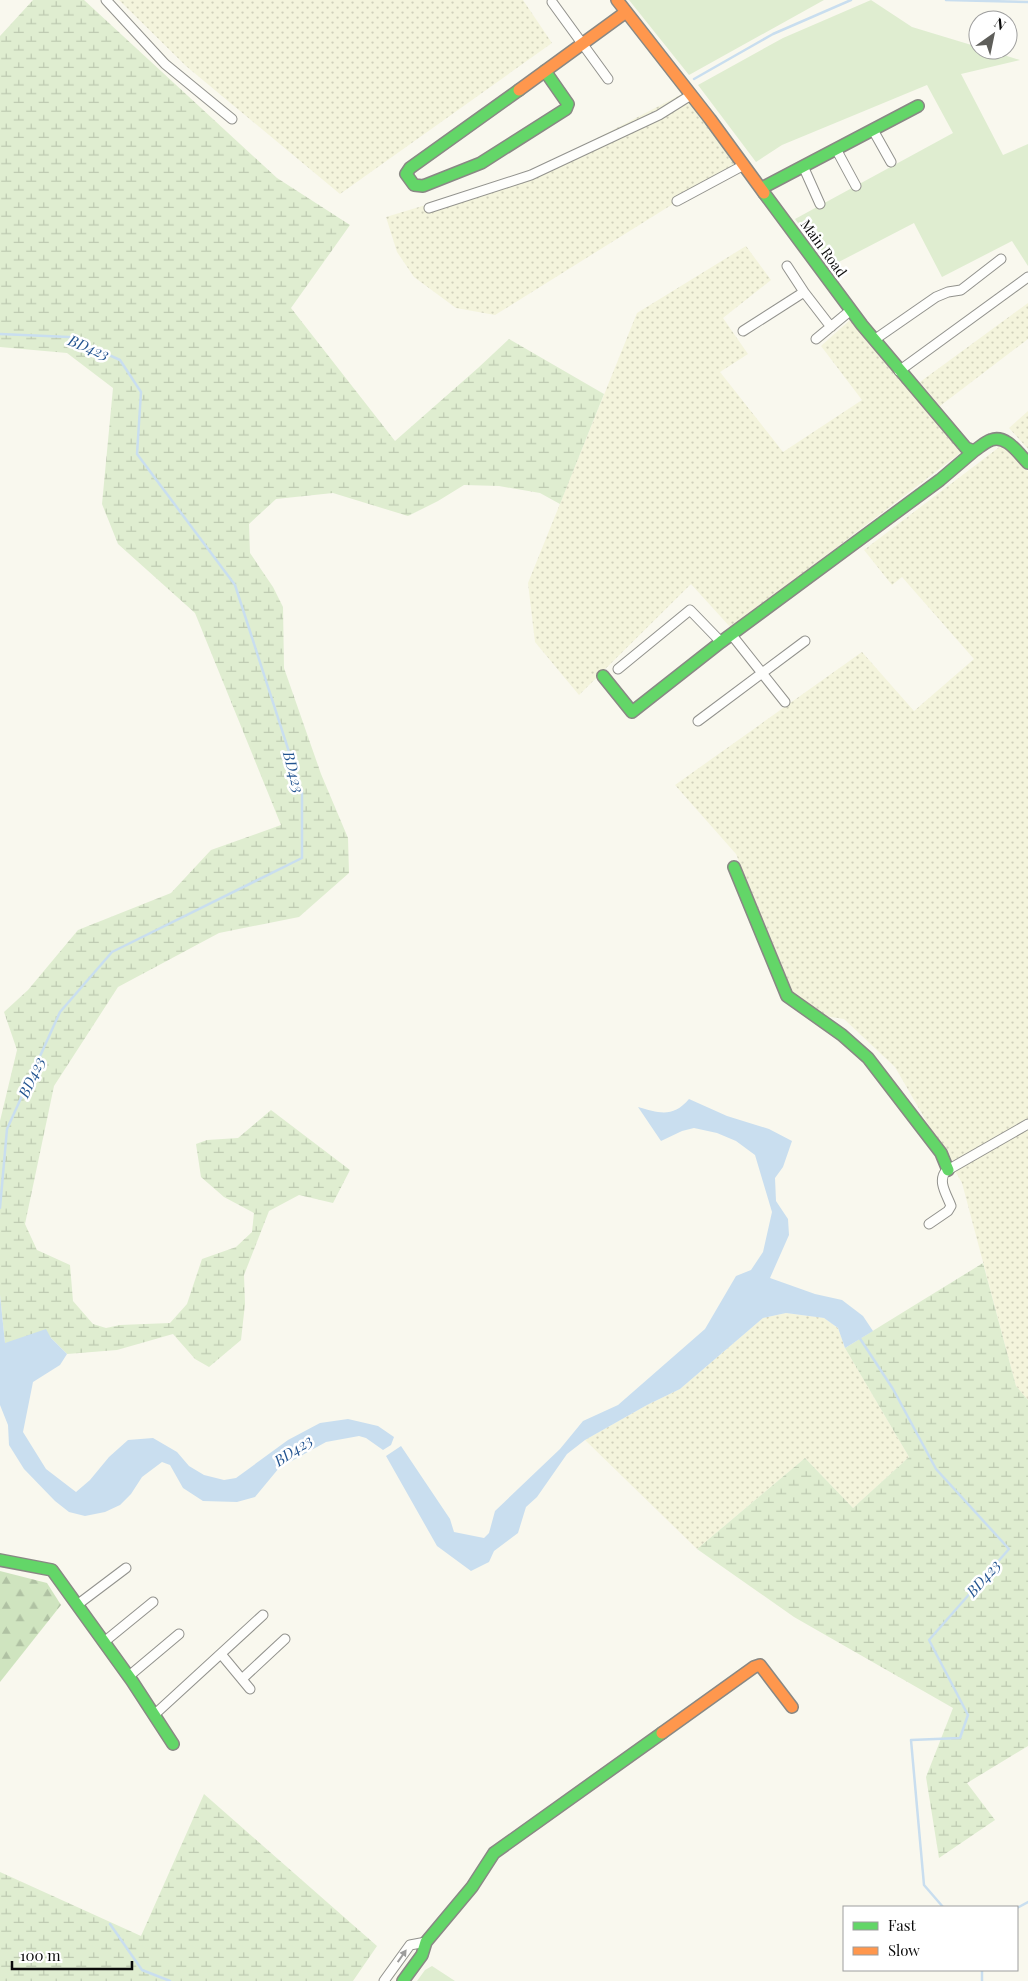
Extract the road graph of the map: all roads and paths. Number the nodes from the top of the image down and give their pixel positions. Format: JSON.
{"nodes":[{"id":1,"x":106,"y":0,"type":"edge"},
{"id":2,"x":617,"y":0,"type":"edge"},
{"id":3,"x":552,"y":2,"type":"dead end"},
{"id":4,"x":626,"y":12,"type":"junction"},
{"id":5,"x":582,"y":44,"type":"junction"},
{"id":6,"x":545,"y":71,"type":"junction"},
{"id":7,"x":608,"y":80,"type":"dead end"},
{"id":8,"x":691,"y":95,"type":"junction"},
{"id":9,"x":918,"y":106,"type":"dead end"},
{"id":10,"x":232,"y":119,"type":"dead end"},
{"id":11,"x":873,"y":130,"type":"junction"},
{"id":12,"x":836,"y":149,"type":"junction"},
{"id":13,"x":891,"y":162,"type":"dead end"},
{"id":14,"x":744,"y":164,"type":"junction"},
{"id":15,"x":803,"y":166,"type":"junction"},
{"id":16,"x":856,"y":186,"type":"dead end"},
{"id":17,"x":762,"y":188,"type":"junction"},
{"id":18,"x":676,"y":201,"type":"dead end"},
{"id":19,"x":820,"y":204,"type":"dead end"},
{"id":20,"x":428,"y":208,"type":"dead end"},
{"id":21,"x":1001,"y":259,"type":"dead end"},
{"id":22,"x":787,"y":266,"type":"dead end"},
{"id":23,"x":1028,"y":277,"type":"edge"},
{"id":24,"x":804,"y":292,"type":"junction"},
{"id":25,"x":851,"y":310,"type":"junction"},
{"id":26,"x":831,"y":327,"type":"junction"},
{"id":27,"x":743,"y":331,"type":"dead end"},
{"id":28,"x":816,"y":339,"type":"dead end"},
{"id":29,"x":874,"y":340,"type":"junction"},
{"id":30,"x":899,"y":371,"type":"junction"},
{"id":31,"x":974,"y":452,"type":"junction"},
{"id":32,"x":1028,"y":463,"type":"edge"},
{"id":33,"x":731,"y":634,"type":"junction"},
{"id":34,"x":805,"y":641,"type":"dead end"},
{"id":35,"x":721,"y":642,"type":"junction"},
{"id":36,"x":618,"y":669,"type":"dead end"},
{"id":37,"x":762,"y":673,"type":"junction"},
{"id":38,"x":603,"y":676,"type":"dead end"},
{"id":39,"x":785,"y":702,"type":"dead end"},
{"id":40,"x":698,"y":721,"type":"dead end"},
{"id":41,"x":734,"y":867,"type":"dead end"},
{"id":42,"x":1028,"y":1124,"type":"edge"},
{"id":43,"x":948,"y":1170,"type":"junction"},
{"id":44,"x":929,"y":1224,"type":"dead end"},
{"id":45,"x":0,"y":1560,"type":"edge"},
{"id":46,"x":126,"y":1568,"type":"dead end"},
{"id":47,"x":153,"y":1602,"type":"dead end"},
{"id":48,"x":77,"y":1605,"type":"junction"},
{"id":49,"x":263,"y":1614,"type":"dead end"},
{"id":50,"x":178,"y":1634,"type":"dead end"},
{"id":51,"x":285,"y":1639,"type":"dead end"},
{"id":52,"x":104,"y":1642,"type":"junction"},
{"id":53,"x":221,"y":1654,"type":"junction"},
{"id":54,"x":128,"y":1676,"type":"junction"},
{"id":55,"x":242,"y":1678,"type":"junction"},
{"id":56,"x":250,"y":1689,"type":"dead end"},
{"id":57,"x":792,"y":1707,"type":"dead end"},
{"id":58,"x":154,"y":1715,"type":"junction"},
{"id":59,"x":173,"y":1744,"type":"dead end"},
{"id":60,"x":426,"y":1942,"type":"junction"},
{"id":61,"x":384,"y":1981,"type":"edge"},
{"id":62,"x":403,"y":1981,"type":"edge"}],
"edges":[{"from":1,"to":10,"type":"street"},
{"from":2,"to":4,"type":"street","name":"Main Road"},
{"from":3,"to":5,"type":"street"},
{"from":4,"to":5,"type":"street"},
{"from":4,"to":8,"type":"street","name":"Main Road"},
{"from":5,"to":6,"type":"street"},
{"from":5,"to":7,"type":"street"},
{"from":6,"to":6,"type":"street"},
{"from":8,"to":14,"type":"street","name":"Main Road"},
{"from":8,"to":20,"type":"street"},
{"from":9,"to":11,"type":"street"},
{"from":11,"to":12,"type":"street"},
{"from":11,"to":13,"type":"street"},
{"from":12,"to":15,"type":"street"},
{"from":12,"to":16,"type":"street"},
{"from":14,"to":17,"type":"street","name":"Main Road"},
{"from":14,"to":18,"type":"street"},
{"from":15,"to":17,"type":"street"},
{"from":15,"to":19,"type":"street"},
{"from":17,"to":25,"type":"street","name":"Main Road"},
{"from":21,"to":29,"type":"street"},
{"from":22,"to":24,"type":"street"},
{"from":23,"to":30,"type":"street"},
{"from":24,"to":26,"type":"street"},
{"from":24,"to":27,"type":"street"},
{"from":25,"to":26,"type":"street"},
{"from":25,"to":29,"type":"street","name":"Main Road"},
{"from":26,"to":28,"type":"street"},
{"from":29,"to":30,"type":"street","name":"Main Road"},
{"from":30,"to":31,"type":"street","name":"Main Road"},
{"from":31,"to":32,"type":"street"},
{"from":31,"to":33,"type":"street"},
{"from":33,"to":35,"type":"street"},
{"from":33,"to":37,"type":"street"},
{"from":34,"to":37,"type":"street"},
{"from":35,"to":36,"type":"street"},
{"from":35,"to":38,"type":"street"},
{"from":37,"to":39,"type":"street"},
{"from":37,"to":40,"type":"street"},
{"from":41,"to":43,"type":"street"},
{"from":42,"to":43,"type":"street"},
{"from":43,"to":44,"type":"street"},
{"from":45,"to":48,"type":"street"},
{"from":46,"to":48,"type":"street"},
{"from":47,"to":52,"type":"street"},
{"from":48,"to":52,"type":"street"},
{"from":49,"to":53,"type":"street"},
{"from":50,"to":54,"type":"street"},
{"from":51,"to":55,"type":"street"},
{"from":52,"to":54,"type":"street"},
{"from":53,"to":55,"type":"street"},
{"from":53,"to":58,"type":"street"},
{"from":54,"to":58,"type":"street"},
{"from":55,"to":56,"type":"street"},
{"from":57,"to":60,"type":"street"},
{"from":58,"to":59,"type":"street"},
{"from":61,"to":60,"type":"street","one_way":true},
{"from":60,"to":62,"type":"street"}]}
